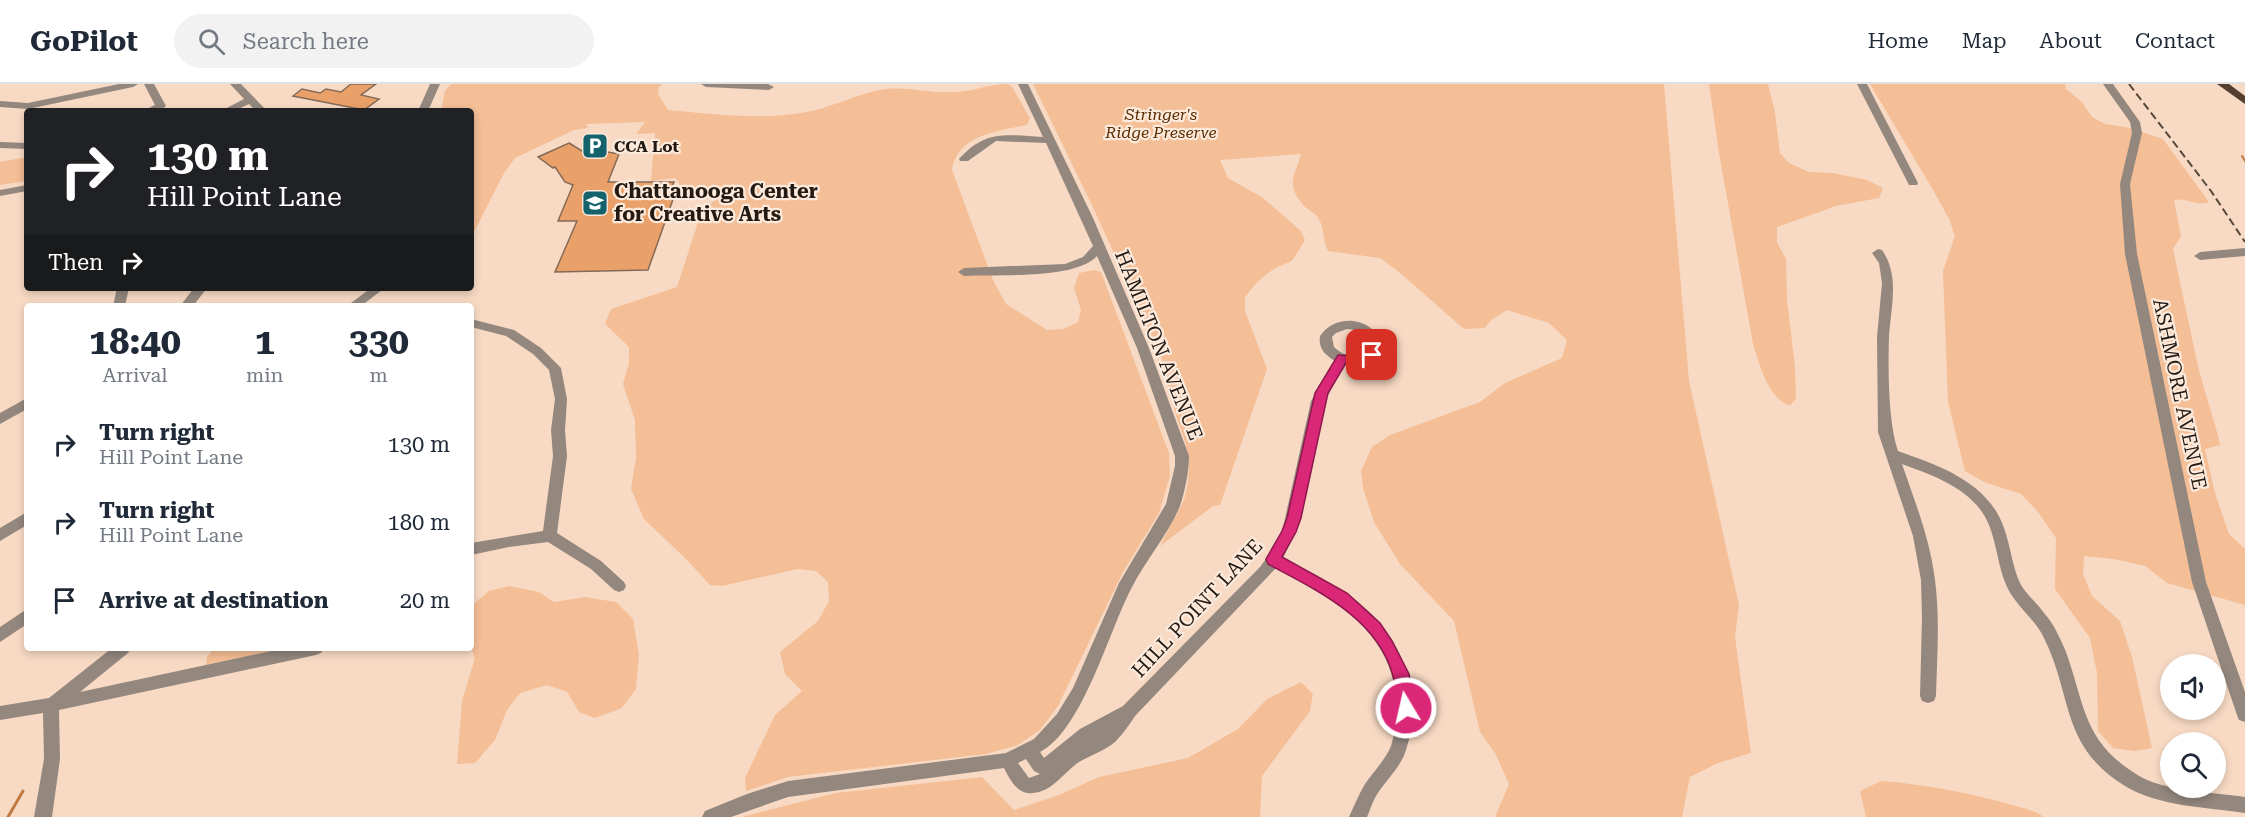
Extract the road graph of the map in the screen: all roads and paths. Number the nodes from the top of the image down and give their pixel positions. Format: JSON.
{"nodes":[{"id":1,"x":133,"y":84,"type":"edge"},
{"id":2,"x":149,"y":84,"type":"edge"},
{"id":3,"x":235,"y":84,"type":"edge"},
{"id":4,"x":435,"y":84,"type":"edge"},
{"id":5,"x":706,"y":84,"type":"edge"},
{"id":6,"x":1023,"y":84,"type":"edge"},
{"id":7,"x":1862,"y":84,"type":"edge"},
{"id":8,"x":2108,"y":84,"type":"edge"},
{"id":9,"x":2222,"y":84,"type":"edge"},
{"id":10,"x":735,"y":85,"type":"edge"},
{"id":11,"x":769,"y":87,"type":"dead end"},
{"id":12,"x":251,"y":99,"type":"junction"},
{"id":13,"x":2245,"y":101,"type":"edge"},
{"id":14,"x":0,"y":104,"type":"edge"},
{"id":15,"x":155,"y":108,"type":"edge"},
{"id":16,"x":232,"y":108,"type":"edge"},
{"id":17,"x":259,"y":108,"type":"edge"},
{"id":18,"x":424,"y":108,"type":"edge"},
{"id":19,"x":1049,"y":140,"type":"junction"},
{"id":20,"x":0,"y":145,"type":"edge"},
{"id":21,"x":24,"y":146,"type":"edge"},
{"id":22,"x":964,"y":159,"type":"dead end"},
{"id":23,"x":1912,"y":183,"type":"dead end"},
{"id":24,"x":24,"y":189,"type":"edge"},
{"id":25,"x":0,"y":193,"type":"edge"},
{"id":26,"x":24,"y":197,"type":"edge"},
{"id":27,"x":1099,"y":247,"type":"junction"},
{"id":28,"x":2245,"y":252,"type":"edge"},
{"id":29,"x":1878,"y":254,"type":"dead end"},
{"id":30,"x":2200,"y":256,"type":"dead end"},
{"id":31,"x":964,"y":272,"type":"dead end"},
{"id":32,"x":198,"y":291,"type":"edge"},
{"id":33,"x":373,"y":291,"type":"edge"},
{"id":34,"x":188,"y":303,"type":"edge"},
{"id":35,"x":357,"y":303,"type":"edge"},
{"id":36,"x":474,"y":323,"type":"edge"},
{"id":37,"x":1342,"y":358,"type":"dead end"},
{"id":38,"x":24,"y":405,"type":"edge"},
{"id":39,"x":2,"y":416,"type":"edge"},
{"id":40,"x":1894,"y":455,"type":"junction"},
{"id":41,"x":24,"y":520,"type":"edge"},
{"id":42,"x":1,"y":533,"type":"edge"},
{"id":43,"x":550,"y":536,"type":"junction"},
{"id":44,"x":474,"y":548,"type":"edge"},
{"id":45,"x":1273,"y":559,"type":"junction"},
{"id":46,"x":619,"y":586,"type":"dead end"},
{"id":47,"x":24,"y":617,"type":"edge"},
{"id":48,"x":0,"y":636,"type":"edge"},
{"id":49,"x":119,"y":651,"type":"edge"},
{"id":50,"x":302,"y":651,"type":"edge"},
{"id":51,"x":2241,"y":694,"type":"edge"},
{"id":52,"x":1928,"y":696,"type":"dead end"},
{"id":53,"x":51,"y":705,"type":"junction"},
{"id":54,"x":0,"y":713,"type":"edge"},
{"id":55,"x":2245,"y":715,"type":"edge"},
{"id":56,"x":1029,"y":750,"type":"junction"},
{"id":57,"x":1071,"y":753,"type":"junction"},
{"id":58,"x":1008,"y":760,"type":"junction"},
{"id":59,"x":2245,"y":805,"type":"edge"},
{"id":60,"x":43,"y":817,"type":"edge"},
{"id":61,"x":711,"y":817,"type":"edge"},
{"id":62,"x":1358,"y":817,"type":"edge"}],
"edges":[{"from":1,"to":14,"type":"street"},
{"from":2,"to":15,"type":"street"},
{"from":3,"to":12,"type":"street"},
{"from":4,"to":18,"type":"street"},
{"from":5,"to":10,"type":"street"},
{"from":6,"to":19,"type":"street","name":"HAMILTON AVENUE"},
{"from":7,"to":23,"type":"street"},
{"from":8,"to":51,"type":"street","name":"ASHMORE AVENUE"},
{"from":9,"to":13,"type":"main road"},
{"from":10,"to":11,"type":"street"},
{"from":12,"to":16,"type":"street"},
{"from":12,"to":17,"type":"street"},
{"from":19,"to":22,"type":"street"},
{"from":19,"to":27,"type":"street","name":"HAMILTON AVENUE"},
{"from":20,"to":21,"type":"street"},
{"from":24,"to":25,"type":"street"},
{"from":25,"to":26,"type":"street"},
{"from":27,"to":31,"type":"street"},
{"from":27,"to":56,"type":"street","name":"HAMILTON AVENUE"},
{"from":28,"to":30,"type":"street"},
{"from":29,"to":40,"type":"street"},
{"from":32,"to":34,"type":"street"},
{"from":33,"to":35,"type":"street"},
{"from":36,"to":43,"type":"street"},
{"from":37,"to":45,"type":"street","name":"HILL POINT LANE"},
{"from":38,"to":39,"type":"street"},
{"from":40,"to":52,"type":"street"},
{"from":40,"to":59,"type":"street"},
{"from":41,"to":42,"type":"street"},
{"from":43,"to":44,"type":"street"},
{"from":43,"to":46,"type":"street"},
{"from":45,"to":57,"type":"street","name":"HILL POINT LANE"},
{"from":45,"to":62,"type":"street"},
{"from":47,"to":48,"type":"street"},
{"from":49,"to":53,"type":"street"},
{"from":50,"to":53,"type":"street"},
{"from":51,"to":55,"type":"street","name":"ASHMORE AVENUE"},
{"from":53,"to":54,"type":"street"},
{"from":53,"to":60,"type":"street"},
{"from":56,"to":57,"type":"street","name":"HILL POINT LANE"},
{"from":56,"to":58,"type":"street","name":"HAMILTON AVENUE"},
{"from":57,"to":58,"type":"street","name":"HILL POINT LANE"},
{"from":58,"to":61,"type":"street","name":"HAMILTON AVENUE"}]}
